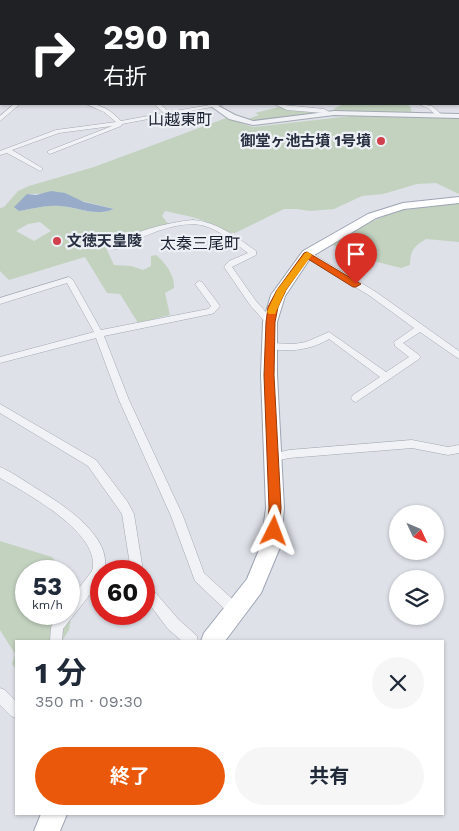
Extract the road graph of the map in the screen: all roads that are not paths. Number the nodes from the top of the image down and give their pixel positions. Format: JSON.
{"nodes":[{"id":1,"x":16,"y":105,"type":"edge"},
{"id":2,"x":94,"y":105,"type":"edge"},
{"id":3,"x":153,"y":105,"type":"edge"},
{"id":4,"x":158,"y":105,"type":"edge"},
{"id":5,"x":213,"y":105,"type":"edge"},
{"id":6,"x":280,"y":105,"type":"edge"},
{"id":7,"x":424,"y":105,"type":"edge"},
{"id":8,"x":149,"y":106,"type":"dead end"},
{"id":9,"x":328,"y":113,"type":"junction"},
{"id":10,"x":168,"y":114,"type":"junction"},
{"id":11,"x":440,"y":116,"type":"junction"},
{"id":12,"x":459,"y":116,"type":"edge"},
{"id":13,"x":0,"y":119,"type":"edge"},
{"id":14,"x":120,"y":123,"type":"junction"},
{"id":15,"x":3,"y":151,"type":"edge"},
{"id":16,"x":50,"y":152,"type":"dead end"},
{"id":17,"x":40,"y":169,"type":"dead end"},
{"id":18,"x":459,"y":200,"type":"edge"},
{"id":19,"x":114,"y":246,"type":"dead end"},
{"id":20,"x":307,"y":254,"type":"junction"},
{"id":21,"x":199,"y":284,"type":"dead end"},
{"id":22,"x":0,"y":301,"type":"edge"},
{"id":23,"x":270,"y":322,"type":"junction"},
{"id":24,"x":421,"y":328,"type":"junction"},
{"id":25,"x":99,"y":334,"type":"junction"},
{"id":26,"x":270,"y":346,"type":"junction"},
{"id":27,"x":459,"y":354,"type":"edge"},
{"id":28,"x":0,"y":360,"type":"edge"},
{"id":29,"x":386,"y":377,"type":"junction"},
{"id":30,"x":356,"y":398,"type":"dead end"},
{"id":31,"x":0,"y":408,"type":"edge"},
{"id":32,"x":459,"y":449,"type":"edge"},
{"id":33,"x":271,"y":458,"type":"junction"},
{"id":34,"x":0,"y":472,"type":"edge"},
{"id":35,"x":135,"y":560,"type":"edge"},
{"id":36,"x":80,"y":596,"type":"edge"},
{"id":37,"x":155,"y":602,"type":"edge"},
{"id":38,"x":236,"y":611,"type":"junction"},
{"id":39,"x":58,"y":625,"type":"edge"},
{"id":40,"x":56,"y":640,"type":"edge"},
{"id":41,"x":191,"y":640,"type":"edge"},
{"id":42,"x":213,"y":640,"type":"edge"},
{"id":43,"x":0,"y":695,"type":"edge"},
{"id":44,"x":15,"y":710,"type":"edge"},
{"id":45,"x":54,"y":815,"type":"edge"},
{"id":46,"x":47,"y":831,"type":"edge"}],
"edges":[{"from":1,"to":13,"type":"street"},
{"from":2,"to":14,"type":"street"},
{"from":3,"to":8,"type":"street"},
{"from":4,"to":10,"type":"street"},
{"from":5,"to":9,"type":"street"},
{"from":5,"to":10,"type":"street"},
{"from":6,"to":9,"type":"street"},
{"from":7,"to":11,"type":"street"},
{"from":9,"to":11,"type":"street"},
{"from":10,"to":14,"type":"street"},
{"from":11,"to":12,"type":"street"},
{"from":14,"to":15,"type":"street"},
{"from":14,"to":16,"type":"street"},
{"from":15,"to":17,"type":"street"},
{"from":18,"to":20,"type":"main road"},
{"from":19,"to":23,"type":"street"},
{"from":20,"to":23,"type":"main road"},
{"from":20,"to":24,"type":"street"},
{"from":21,"to":25,"type":"street"},
{"from":22,"to":25,"type":"street"},
{"from":23,"to":26,"type":"main road"},
{"from":24,"to":27,"type":"street"},
{"from":24,"to":29,"type":"street"},
{"from":25,"to":28,"type":"street"},
{"from":25,"to":38,"type":"street"},
{"from":26,"to":29,"type":"street"},
{"from":26,"to":33,"type":"main road"},
{"from":29,"to":30,"type":"street"},
{"from":31,"to":35,"type":"street"},
{"from":32,"to":33,"type":"street"},
{"from":33,"to":38,"type":"main road"},
{"from":34,"to":36,"type":"street"},
{"from":37,"to":41,"type":"street"},
{"from":38,"to":42,"type":"main road"},
{"from":39,"to":40,"type":"street"},
{"from":43,"to":44,"type":"street"},
{"from":45,"to":46,"type":"main road"}]}
